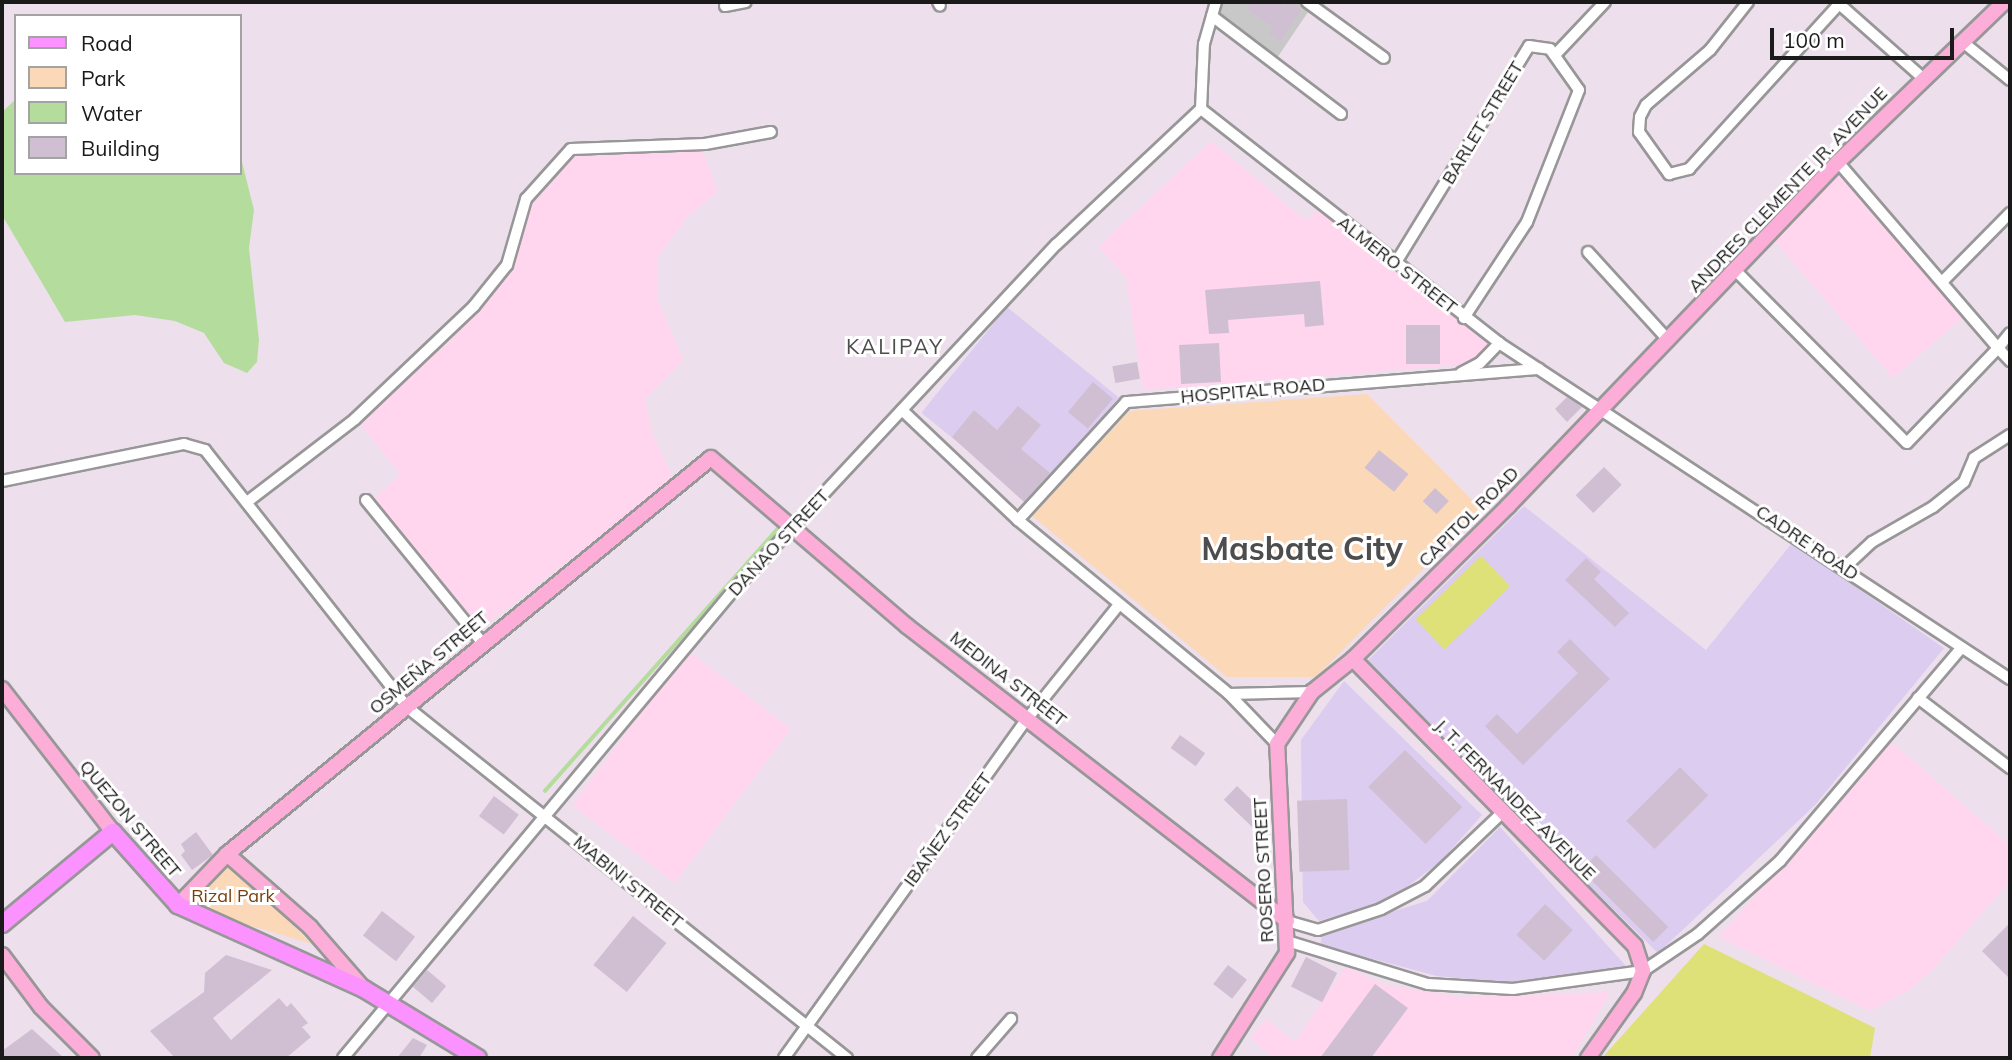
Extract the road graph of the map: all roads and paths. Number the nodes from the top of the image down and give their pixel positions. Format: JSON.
{"nodes":[{"id":1,"x":746,"y":2,"type":"edge"},
{"id":2,"x":1216,"y":2,"type":"edge"},
{"id":3,"x":1307,"y":2,"type":"edge"},
{"id":4,"x":1605,"y":2,"type":"edge"},
{"id":5,"x":1748,"y":2,"type":"edge"},
{"id":6,"x":1839,"y":2,"type":"edge"},
{"id":7,"x":2004,"y":2,"type":"edge"},
{"id":8,"x":725,"y":6,"type":"dead end"},
{"id":9,"x":1212,"y":16,"type":"junction"},
{"id":10,"x":1964,"y":43,"type":"junction"},
{"id":11,"x":1555,"y":55,"type":"junction"},
{"id":12,"x":1384,"y":58,"type":"dead end"},
{"id":13,"x":1923,"y":78,"type":"junction"},
{"id":14,"x":2010,"y":80,"type":"edge"},
{"id":15,"x":1200,"y":109,"type":"junction"},
{"id":16,"x":1341,"y":114,"type":"dead end"},
{"id":17,"x":771,"y":132,"type":"dead end"},
{"id":18,"x":1838,"y":162,"type":"junction"},
{"id":19,"x":2010,"y":213,"type":"edge"},
{"id":20,"x":1588,"y":252,"type":"dead end"},
{"id":21,"x":1395,"y":264,"type":"junction"},
{"id":22,"x":1737,"y":272,"type":"junction"},
{"id":23,"x":1944,"y":281,"type":"junction"},
{"id":24,"x":1464,"y":318,"type":"junction"},
{"id":25,"x":2010,"y":333,"type":"edge"},
{"id":26,"x":1669,"y":341,"type":"junction"},
{"id":27,"x":1499,"y":343,"type":"junction"},
{"id":28,"x":1998,"y":348,"type":"junction"},
{"id":29,"x":2010,"y":361,"type":"edge"},
{"id":30,"x":1540,"y":369,"type":"junction"},
{"id":31,"x":1456,"y":376,"type":"junction"},
{"id":32,"x":1602,"y":408,"type":"junction"},
{"id":33,"x":902,"y":410,"type":"junction"},
{"id":34,"x":2010,"y":435,"type":"edge"},
{"id":35,"x":711,"y":458,"type":"joint"},
{"id":36,"x":2,"y":481,"type":"edge"},
{"id":37,"x":366,"y":500,"type":"dead end"},
{"id":38,"x":247,"y":502,"type":"junction"},
{"id":39,"x":1018,"y":520,"type":"junction"},
{"id":40,"x":794,"y":527,"type":"junction"},
{"id":41,"x":1844,"y":568,"type":"junction"},
{"id":42,"x":1118,"y":606,"type":"junction"},
{"id":43,"x":482,"y":642,"type":"junction"},
{"id":44,"x":1961,"y":648,"type":"junction"},
{"id":45,"x":1353,"y":659,"type":"junction"},
{"id":46,"x":2010,"y":679,"type":"edge"},
{"id":47,"x":2,"y":689,"type":"edge"},
{"id":48,"x":1312,"y":692,"type":"junction"},
{"id":49,"x":1229,"y":694,"type":"junction"},
{"id":50,"x":1918,"y":698,"type":"junction"},
{"id":51,"x":407,"y":707,"type":"junction"},
{"id":52,"x":1027,"y":719,"type":"junction"},
{"id":53,"x":1278,"y":744,"type":"junction"},
{"id":54,"x":2010,"y":768,"type":"edge"},
{"id":55,"x":1504,"y":811,"type":"junction"},
{"id":56,"x":543,"y":815,"type":"junction"},
{"id":57,"x":113,"y":832,"type":"junction"},
{"id":58,"x":228,"y":853,"type":"junction"},
{"id":59,"x":178,"y":905,"type":"junction"},
{"id":60,"x":1287,"y":922,"type":"junction"},
{"id":61,"x":2,"y":924,"type":"edge"},
{"id":62,"x":1318,"y":930,"type":"junction"},
{"id":63,"x":1287,"y":941,"type":"junction"},
{"id":64,"x":1311,"y":949,"type":"junction"},
{"id":65,"x":2,"y":956,"type":"edge"},
{"id":66,"x":1643,"y":971,"type":"junction"},
{"id":67,"x":363,"y":989,"type":"junction"},
{"id":68,"x":386,"y":1004,"type":"junction"},
{"id":69,"x":1011,"y":1019,"type":"dead end"},
{"id":70,"x":808,"y":1026,"type":"junction"},
{"id":71,"x":92,"y":1058,"type":"edge"},
{"id":72,"x":342,"y":1058,"type":"edge"},
{"id":73,"x":478,"y":1058,"type":"edge"},
{"id":74,"x":784,"y":1058,"type":"edge"},
{"id":75,"x":847,"y":1058,"type":"edge"},
{"id":76,"x":977,"y":1058,"type":"edge"},
{"id":77,"x":1220,"y":1058,"type":"edge"},
{"id":78,"x":1588,"y":1058,"type":"edge"}],
"edges":[{"from":1,"to":8,"type":"street"},
{"from":2,"to":9,"type":"street"},
{"from":3,"to":12,"type":"street"},
{"from":4,"to":11,"type":"street"},
{"from":5,"to":6,"type":"street"},
{"from":6,"to":13,"type":"street"},
{"from":7,"to":10,"type":"street","name":"ANDRES CLEMENTE JR. AVENUE"},
{"from":9,"to":15,"type":"street"},
{"from":9,"to":16,"type":"street"},
{"from":10,"to":13,"type":"street","name":"ANDRES CLEMENTE JR. AVENUE"},
{"from":10,"to":14,"type":"street"},
{"from":11,"to":21,"type":"street","name":"BARLET STREET"},
{"from":11,"to":24,"type":"street"},
{"from":13,"to":18,"type":"street","name":"ANDRES CLEMENTE JR. AVENUE"},
{"from":15,"to":21,"type":"street","name":"ALMERO STREET"},
{"from":15,"to":33,"type":"street","name":"DANAO STREET"},
{"from":17,"to":38,"type":"street"},
{"from":18,"to":22,"type":"street","name":"ANDRES CLEMENTE JR. AVENUE"},
{"from":18,"to":23,"type":"street"},
{"from":19,"to":23,"type":"street"},
{"from":20,"to":26,"type":"street"},
{"from":21,"to":24,"type":"street","name":"ALMERO STREET"},
{"from":22,"to":26,"type":"street","name":"ANDRES CLEMENTE JR. AVENUE"},
{"from":22,"to":28,"type":"street"},
{"from":23,"to":28,"type":"street"},
{"from":24,"to":27,"type":"street","name":"ALMERO STREET"},
{"from":25,"to":28,"type":"street"},
{"from":26,"to":32,"type":"street","name":"ANDRES CLEMENTE JR. AVENUE"},
{"from":27,"to":30,"type":"street","name":"ALMERO STREET"},
{"from":27,"to":31,"type":"street"},
{"from":28,"to":29,"type":"street"},
{"from":30,"to":31,"type":"street","name":"HOSPITAL ROAD"},
{"from":30,"to":32,"type":"street","name":"ALMERO STREET"},
{"from":31,"to":39,"type":"street","name":"HOSPITAL ROAD"},
{"from":32,"to":41,"type":"street","name":"CADRE ROAD"},
{"from":32,"to":45,"type":"street","name":"CAPITOL ROAD"},
{"from":33,"to":39,"type":"street"},
{"from":33,"to":40,"type":"street","name":"DANAO STREET"},
{"from":34,"to":41,"type":"street"},
{"from":35,"to":40,"type":"street","name":"MEDINA STREET"},
{"from":35,"to":43,"type":"street","name":"OSMEÑA STREET"},
{"from":36,"to":38,"type":"street","name":"MABINI STREET"},
{"from":37,"to":43,"type":"street"},
{"from":38,"to":51,"type":"street","name":"MABINI STREET"},
{"from":39,"to":42,"type":"street"},
{"from":40,"to":52,"type":"street","name":"MEDINA STREET"},
{"from":40,"to":56,"type":"street","name":"DANAO STREET"},
{"from":41,"to":44,"type":"street","name":"CADRE ROAD"},
{"from":42,"to":49,"type":"street"},
{"from":42,"to":52,"type":"street","name":"IBAÑEZ STREET"},
{"from":43,"to":51,"type":"street","name":"OSMEÑA STREET"},
{"from":44,"to":46,"type":"street","name":"CADRE ROAD"},
{"from":44,"to":50,"type":"street"},
{"from":45,"to":48,"type":"street","name":"CAPITOL ROAD"},
{"from":45,"to":55,"type":"street","name":"J. T. FERNANDEZ AVENUE"},
{"from":47,"to":57,"type":"street","name":"QUEZON STREET"},
{"from":48,"to":49,"type":"street"},
{"from":48,"to":53,"type":"street","name":"CAPITOL ROAD"},
{"from":49,"to":53,"type":"street"},
{"from":50,"to":54,"type":"street"},
{"from":50,"to":66,"type":"street"},
{"from":51,"to":56,"type":"street","name":"MABINI STREET"},
{"from":51,"to":58,"type":"street","name":"OSMEÑA STREET"},
{"from":52,"to":60,"type":"street","name":"MEDINA STREET"},
{"from":52,"to":70,"type":"street","name":"IBAÑEZ STREET"},
{"from":53,"to":60,"type":"street","name":"ROSERO STREET"},
{"from":55,"to":62,"type":"street"},
{"from":55,"to":66,"type":"street","name":"J. T. FERNANDEZ AVENUE"},
{"from":56,"to":68,"type":"street","name":"DANAO STREET"},
{"from":56,"to":70,"type":"street","name":"MABINI STREET"},
{"from":57,"to":59,"type":"main road","name":"QUEZON STREET"},
{"from":57,"to":61,"type":"main road"},
{"from":58,"to":59,"type":"street","name":"OSMEÑA STREET"},
{"from":58,"to":67,"type":"street"},
{"from":59,"to":67,"type":"main road","name":"QUEZON STREET"},
{"from":60,"to":62,"type":"street"},
{"from":60,"to":63,"type":"street","name":"ROSERO STREET"},
{"from":62,"to":64,"type":"street"},
{"from":63,"to":64,"type":"street"},
{"from":63,"to":77,"type":"street","name":"ROSERO STREET"},
{"from":64,"to":66,"type":"street"},
{"from":65,"to":71,"type":"street"},
{"from":66,"to":78,"type":"street"},
{"from":67,"to":68,"type":"main road","name":"QUEZON STREET"},
{"from":68,"to":72,"type":"street","name":"DANAO STREET"},
{"from":68,"to":73,"type":"main road","name":"QUEZON STREET"},
{"from":69,"to":76,"type":"street"},
{"from":70,"to":74,"type":"street","name":"IBAÑEZ STREET"},
{"from":70,"to":75,"type":"street","name":"MABINI STREET"}]}
